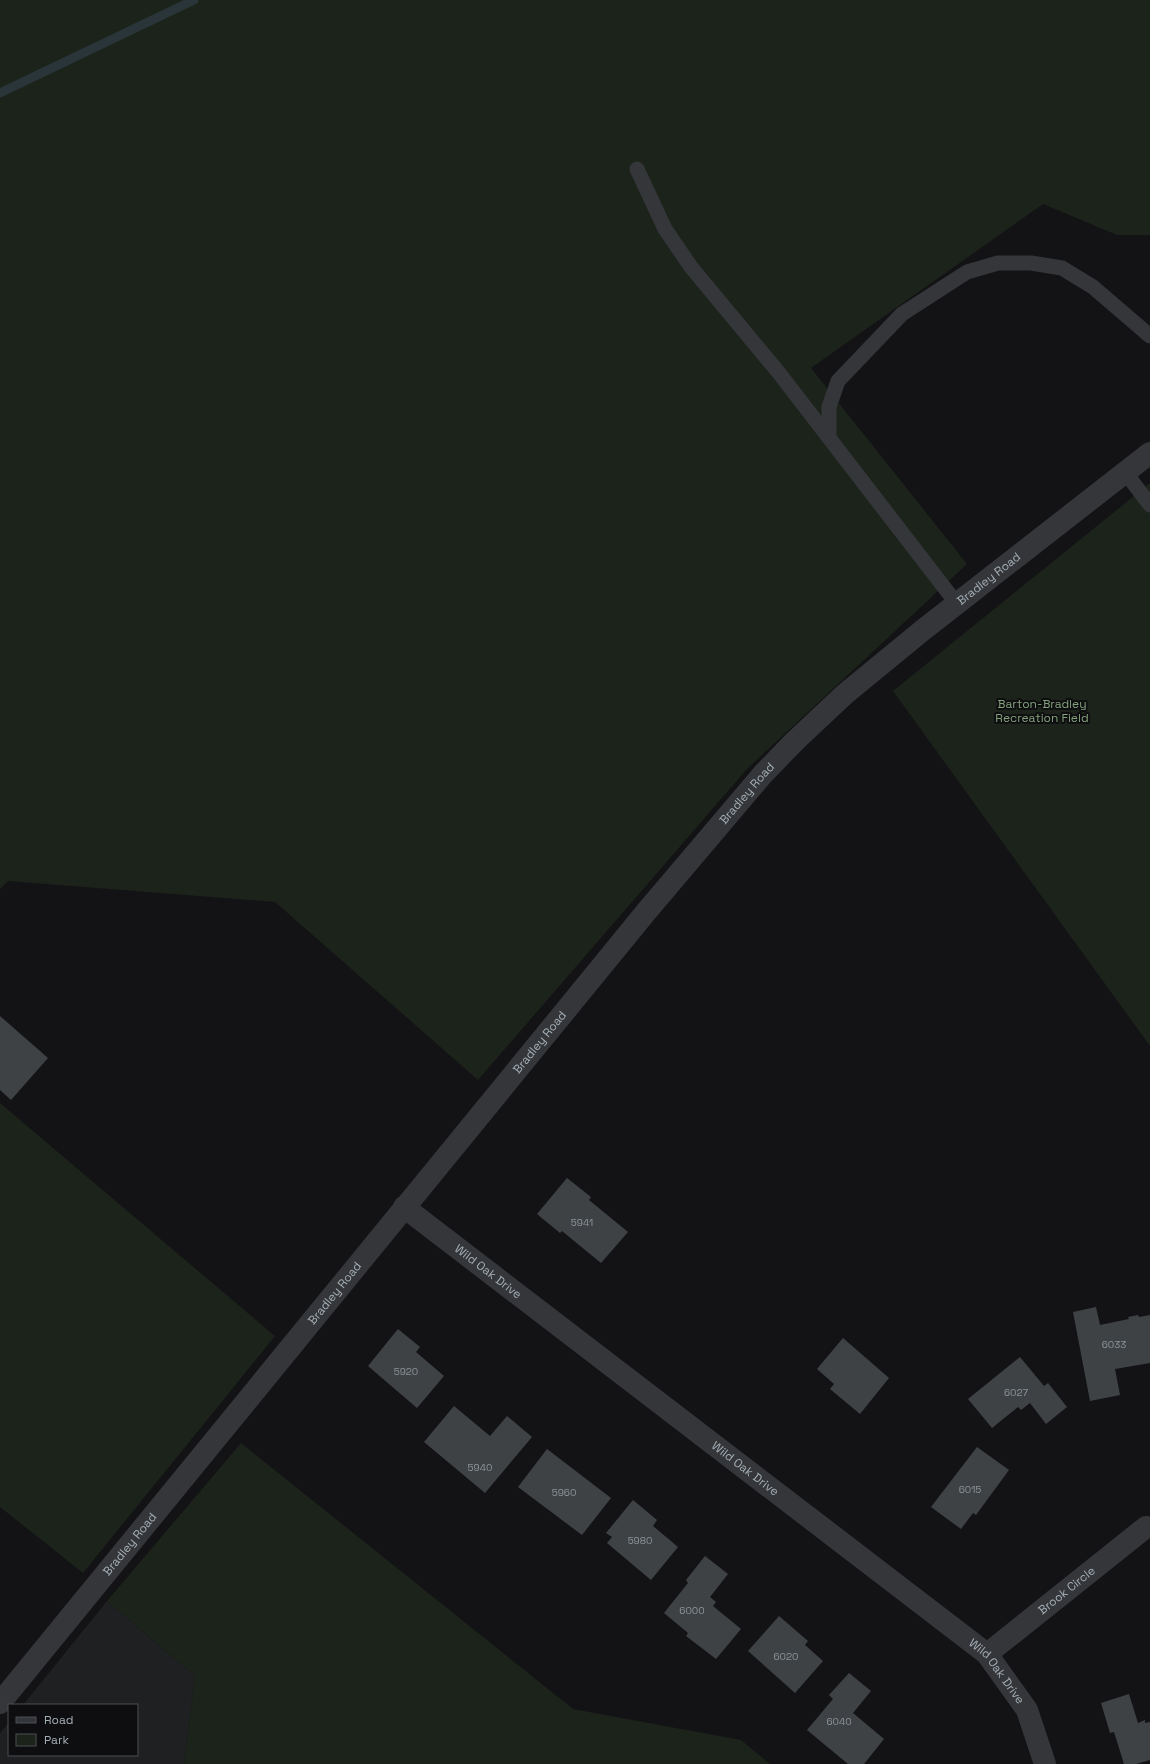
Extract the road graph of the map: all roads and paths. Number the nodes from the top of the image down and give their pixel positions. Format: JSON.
{"nodes":[{"id":1,"x":637,"y":169,"type":"dead end"},
{"id":2,"x":1150,"y":336,"type":"edge"},
{"id":3,"x":829,"y":438,"type":"junction"},
{"id":4,"x":1150,"y":453,"type":"edge"},
{"id":5,"x":1125,"y":472,"type":"junction"},
{"id":6,"x":1150,"y":505,"type":"edge"},
{"id":7,"x":957,"y":604,"type":"junction"},
{"id":8,"x":404,"y":1207,"type":"junction"},
{"id":9,"x":1146,"y":1527,"type":"dead end"},
{"id":10,"x":987,"y":1654,"type":"junction"},
{"id":11,"x":0,"y":1703,"type":"edge"},
{"id":12,"x":1045,"y":1764,"type":"edge"}],
"edges":[{"from":1,"to":3,"type":"lane"},
{"from":2,"to":3,"type":"lane"},
{"from":3,"to":7,"type":"lane"},
{"from":4,"to":5,"type":"street","name":"Bradley Road"},
{"from":5,"to":6,"type":"lane"},
{"from":5,"to":7,"type":"street","name":"Bradley Road"},
{"from":7,"to":8,"type":"street","name":"Bradley Road"},
{"from":8,"to":10,"type":"street","name":"Wild Oak Drive"},
{"from":8,"to":11,"type":"street","name":"Bradley Road"},
{"from":9,"to":10,"type":"street","name":"Brook Circle"},
{"from":10,"to":12,"type":"street","name":"Wild Oak Drive"}]}
